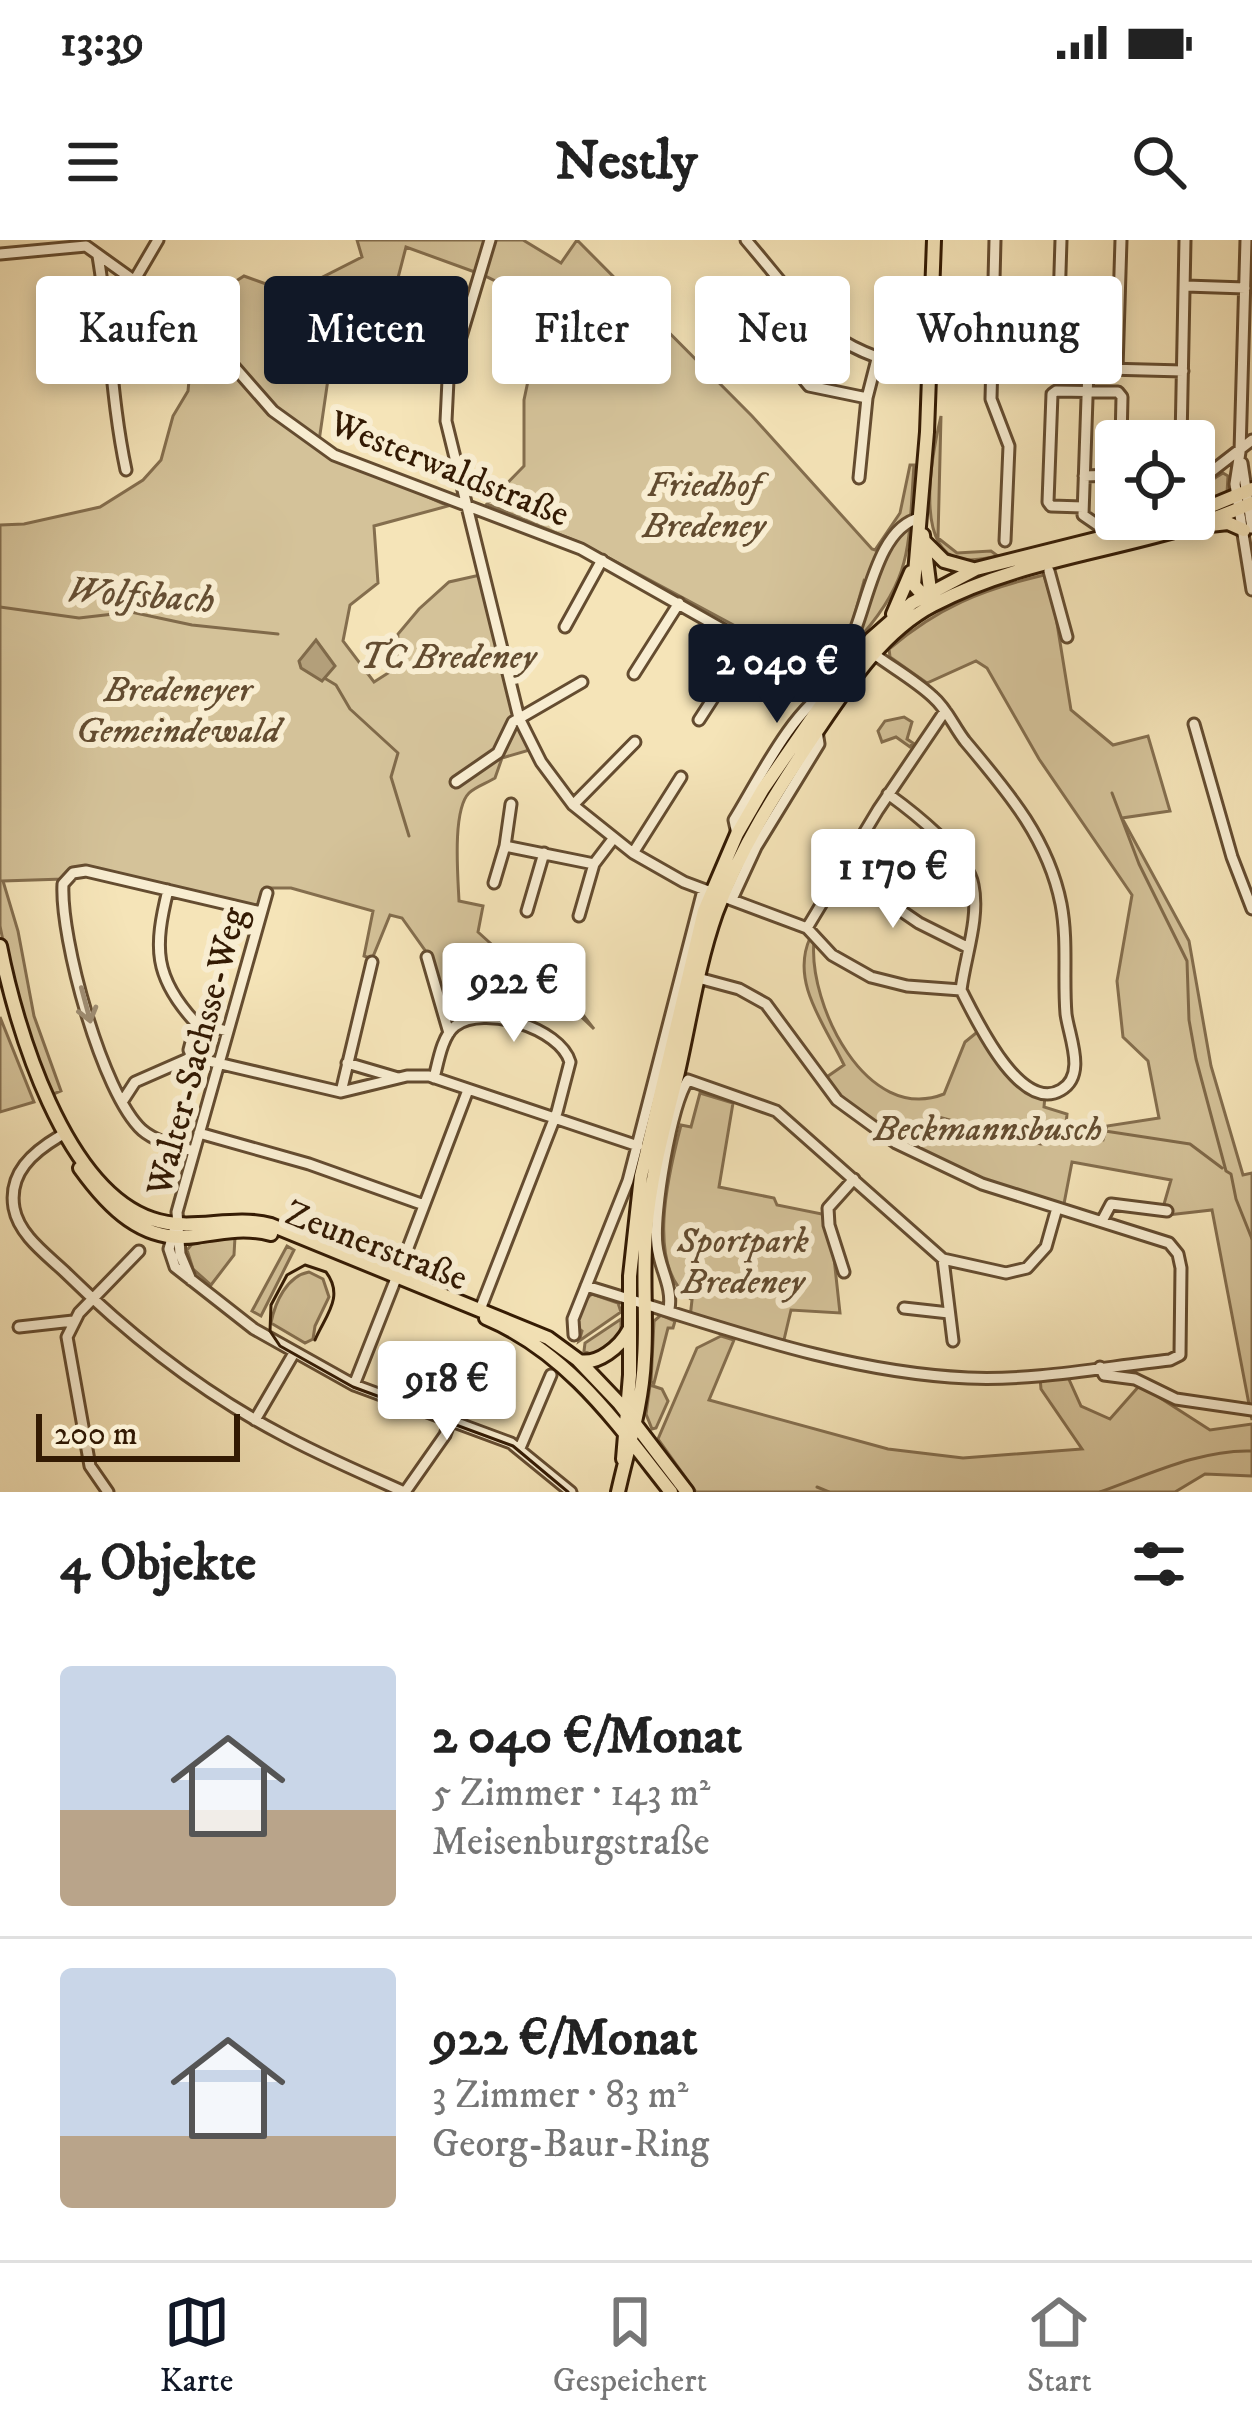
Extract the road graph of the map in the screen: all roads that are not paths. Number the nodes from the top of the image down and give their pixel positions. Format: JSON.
{"nodes":[{"id":1,"x":158,"y":240,"type":"edge"},
{"id":2,"x":490,"y":240,"type":"edge"},
{"id":3,"x":746,"y":240,"type":"edge"},
{"id":4,"x":934,"y":240,"type":"edge"},
{"id":5,"x":995,"y":240,"type":"edge"},
{"id":6,"x":1061,"y":240,"type":"edge"},
{"id":7,"x":1121,"y":240,"type":"edge"},
{"id":8,"x":1185,"y":240,"type":"edge"},
{"id":9,"x":1246,"y":240,"type":"edge"},
{"id":10,"x":85,"y":243,"type":"edge"},
{"id":11,"x":0,"y":254,"type":"edge"},
{"id":12,"x":98,"y":255,"type":"junction"},
{"id":13,"x":102,"y":276,"type":"edge"},
{"id":14,"x":130,"y":276,"type":"edge"},
{"id":15,"x":138,"y":276,"type":"edge"},
{"id":16,"x":933,"y":276,"type":"edge"},
{"id":17,"x":994,"y":276,"type":"edge"},
{"id":18,"x":1060,"y":276,"type":"edge"},
{"id":19,"x":1120,"y":276,"type":"edge"},
{"id":20,"x":1186,"y":286,"type":"junction"},
{"id":21,"x":1245,"y":288,"type":"junction"},
{"id":22,"x":874,"y":358,"type":"edge"},
{"id":23,"x":1122,"y":369,"type":"edge"},
{"id":24,"x":874,"y":371,"type":"edge"},
{"id":25,"x":1183,"y":371,"type":"junction"},
{"id":26,"x":240,"y":375,"type":"edge"},
{"id":27,"x":114,"y":384,"type":"edge"},
{"id":28,"x":807,"y":384,"type":"edge"},
{"id":29,"x":928,"y":384,"type":"edge"},
{"id":30,"x":991,"y":384,"type":"edge"},
{"id":31,"x":1087,"y":384,"type":"edge"},
{"id":32,"x":1087,"y":392,"type":"junction"},
{"id":33,"x":867,"y":398,"type":"junction"},
{"id":34,"x":1121,"y":420,"type":"edge"},
{"id":35,"x":1182,"y":420,"type":"edge"},
{"id":36,"x":1252,"y":440,"type":"edge"},
{"id":37,"x":1240,"y":452,"type":"junction"},
{"id":38,"x":126,"y":470,"type":"dead end"},
{"id":39,"x":1215,"y":470,"type":"edge"},
{"id":40,"x":1084,"y":476,"type":"junction"},
{"id":41,"x":1095,"y":476,"type":"edge"},
{"id":42,"x":859,"y":478,"type":"dead end"},
{"id":43,"x":1246,"y":499,"type":"edge"},
{"id":44,"x":464,"y":505,"type":"junction"},
{"id":45,"x":1083,"y":507,"type":"junction"},
{"id":46,"x":1215,"y":511,"type":"edge"},
{"id":47,"x":1215,"y":522,"type":"edge"},
{"id":48,"x":1095,"y":525,"type":"edge"},
{"id":49,"x":922,"y":529,"type":"junction"},
{"id":50,"x":1248,"y":529,"type":"edge"},
{"id":51,"x":1095,"y":538,"type":"edge"},
{"id":52,"x":1130,"y":540,"type":"edge"},
{"id":53,"x":1005,"y":541,"type":"dead end"},
{"id":54,"x":1056,"y":547,"type":"junction"},
{"id":55,"x":602,"y":560,"type":"junction"},
{"id":56,"x":914,"y":566,"type":"junction"},
{"id":57,"x":1049,"y":566,"type":"junction"},
{"id":58,"x":976,"y":569,"type":"junction"},
{"id":59,"x":1252,"y":590,"type":"edge"},
{"id":60,"x":929,"y":598,"type":"junction"},
{"id":61,"x":679,"y":603,"type":"junction"},
{"id":62,"x":890,"y":620,"type":"junction"},
{"id":63,"x":565,"y":628,"type":"dead end"},
{"id":64,"x":1067,"y":637,"type":"dead end"},
{"id":65,"x":750,"y":641,"type":"junction"},
{"id":66,"x":849,"y":645,"type":"dead end"},
{"id":67,"x":874,"y":654,"type":"junction"},
{"id":68,"x":634,"y":674,"type":"dead end"},
{"id":69,"x":582,"y":682,"type":"dead end"},
{"id":70,"x":836,"y":693,"type":"junction"},
{"id":71,"x":945,"y":711,"type":"junction"},
{"id":72,"x":519,"y":718,"type":"junction"},
{"id":73,"x":699,"y":720,"type":"dead end"},
{"id":74,"x":1195,"y":724,"type":"dead end"},
{"id":75,"x":635,"y":742,"type":"dead end"},
{"id":76,"x":681,"y":778,"type":"dead end"},
{"id":77,"x":456,"y":782,"type":"dead end"},
{"id":78,"x":888,"y":794,"type":"junction"},
{"id":79,"x":511,"y":804,"type":"dead end"},
{"id":80,"x":573,"y":805,"type":"junction"},
{"id":81,"x":613,"y":839,"type":"junction"},
{"id":82,"x":505,"y":846,"type":"junction"},
{"id":83,"x":633,"y":853,"type":"junction"},
{"id":84,"x":544,"y":854,"type":"junction"},
{"id":85,"x":594,"y":864,"type":"junction"},
{"id":86,"x":843,"y":871,"type":"junction"},
{"id":87,"x":494,"y":883,"type":"dead end"},
{"id":88,"x":168,"y":890,"type":"junction"},
{"id":89,"x":267,"y":893,"type":"dead end"},
{"id":90,"x":717,"y":894,"type":"junction"},
{"id":91,"x":1252,"y":909,"type":"edge"},
{"id":92,"x":527,"y":911,"type":"dead end"},
{"id":93,"x":261,"y":912,"type":"junction"},
{"id":94,"x":579,"y":916,"type":"dead end"},
{"id":95,"x":807,"y":928,"type":"junction"},
{"id":96,"x":0,"y":946,"type":"edge"},
{"id":97,"x":967,"y":947,"type":"junction"},
{"id":98,"x":427,"y":957,"type":"dead end"},
{"id":99,"x":372,"y":962,"type":"dead end"},
{"id":100,"x":698,"y":978,"type":"junction"},
{"id":101,"x":0,"y":987,"type":"edge"},
{"id":102,"x":961,"y":990,"type":"junction"},
{"id":103,"x":196,"y":1023,"type":"junction"},
{"id":104,"x":227,"y":1031,"type":"junction"},
{"id":105,"x":448,"y":1034,"type":"junction"},
{"id":106,"x":192,"y":1058,"type":"junction"},
{"id":107,"x":347,"y":1064,"type":"junction"},
{"id":108,"x":218,"y":1065,"type":"junction"},
{"id":109,"x":109,"y":1075,"type":"junction"},
{"id":110,"x":398,"y":1078,"type":"junction"},
{"id":111,"x":434,"y":1078,"type":"junction"},
{"id":112,"x":134,"y":1082,"type":"junction"},
{"id":113,"x":468,"y":1090,"type":"junction"},
{"id":114,"x":341,"y":1092,"type":"junction"},
{"id":115,"x":122,"y":1102,"type":"junction"},
{"id":116,"x":553,"y":1120,"type":"junction"},
{"id":117,"x":199,"y":1133,"type":"junction"},
{"id":118,"x":60,"y":1136,"type":"junction"},
{"id":119,"x":638,"y":1146,"type":"junction"},
{"id":120,"x":194,"y":1150,"type":"junction"},
{"id":121,"x":854,"y":1179,"type":"junction"},
{"id":122,"x":424,"y":1205,"type":"junction"},
{"id":123,"x":1057,"y":1208,"type":"junction"},
{"id":124,"x":1167,"y":1211,"type":"dead end"},
{"id":125,"x":1102,"y":1221,"type":"junction"},
{"id":126,"x":175,"y":1233,"type":"junction"},
{"id":127,"x":139,"y":1251,"type":"dead end"},
{"id":128,"x":943,"y":1259,"type":"junction"},
{"id":129,"x":844,"y":1272,"type":"dead end"},
{"id":130,"x":396,"y":1278,"type":"junction"},
{"id":131,"x":586,"y":1286,"type":"junction"},
{"id":132,"x":92,"y":1299,"type":"junction"},
{"id":133,"x":637,"y":1303,"type":"junction"},
{"id":134,"x":481,"y":1307,"type":"junction"},
{"id":135,"x":904,"y":1308,"type":"dead end"},
{"id":136,"x":669,"y":1309,"type":"junction"},
{"id":137,"x":949,"y":1313,"type":"junction"},
{"id":138,"x":73,"y":1321,"type":"junction"},
{"id":139,"x":19,"y":1327,"type":"dead end"},
{"id":140,"x":630,"y":1328,"type":"junction"},
{"id":141,"x":574,"y":1335,"type":"dead end"},
{"id":142,"x":953,"y":1341,"type":"dead end"},
{"id":143,"x":554,"y":1350,"type":"junction"},
{"id":144,"x":294,"y":1353,"type":"junction"},
{"id":145,"x":578,"y":1360,"type":"junction"},
{"id":146,"x":1100,"y":1367,"type":"junction"},
{"id":147,"x":550,"y":1375,"type":"dead end"},
{"id":148,"x":354,"y":1385,"type":"junction"},
{"id":149,"x":1252,"y":1410,"type":"edge"},
{"id":150,"x":255,"y":1420,"type":"junction"},
{"id":151,"x":450,"y":1420,"type":"junction"},
{"id":152,"x":630,"y":1430,"type":"junction"},
{"id":153,"x":520,"y":1448,"type":"junction"},
{"id":154,"x":648,"y":1462,"type":"junction"},
{"id":155,"x":623,"y":1468,"type":"junction"},
{"id":156,"x":109,"y":1492,"type":"edge"},
{"id":157,"x":405,"y":1492,"type":"edge"},
{"id":158,"x":571,"y":1492,"type":"edge"},
{"id":159,"x":618,"y":1492,"type":"edge"},
{"id":160,"x":671,"y":1492,"type":"edge"},
{"id":161,"x":687,"y":1492,"type":"edge"}],
"edges":[{"from":1,"to":15,"type":"street"},
{"from":2,"to":44,"type":"street"},
{"from":3,"to":22,"type":"street"},
{"from":4,"to":16,"type":"main road"},
{"from":5,"to":17,"type":"street"},
{"from":6,"to":18,"type":"street"},
{"from":7,"to":19,"type":"street"},
{"from":8,"to":20,"type":"street"},
{"from":9,"to":21,"type":"street"},
{"from":10,"to":11,"type":"street","name":"Westerwaldstraße"},
{"from":10,"to":12,"type":"street","name":"Westerwaldstraße"},
{"from":12,"to":13,"type":"street"},
{"from":12,"to":14,"type":"street","name":"Westerwaldstraße"},
{"from":20,"to":21,"type":"street"},
{"from":20,"to":25,"type":"street"},
{"from":21,"to":37,"type":"street"},
{"from":23,"to":25,"type":"street"},
{"from":24,"to":33,"type":"street"},
{"from":25,"to":35,"type":"street"},
{"from":26,"to":44,"type":"street","name":"Westerwaldstraße"},
{"from":27,"to":38,"type":"street"},
{"from":28,"to":33,"type":"street"},
{"from":29,"to":49,"type":"main road"},
{"from":30,"to":53,"type":"street"},
{"from":31,"to":32,"type":"street"},
{"from":32,"to":34,"type":"street"},
{"from":32,"to":40,"type":"street"},
{"from":32,"to":45,"type":"street"},
{"from":33,"to":42,"type":"street"},
{"from":36,"to":37,"type":"street"},
{"from":37,"to":39,"type":"street"},
{"from":37,"to":43,"type":"street"},
{"from":40,"to":41,"type":"street"},
{"from":40,"to":45,"type":"street"},
{"from":43,"to":46,"type":"main road"},
{"from":43,"to":50,"type":"street"},
{"from":44,"to":55,"type":"street","name":"Westerwaldstraße"},
{"from":44,"to":72,"type":"street"},
{"from":45,"to":48,"type":"street"},
{"from":47,"to":50,"type":"main road"},
{"from":49,"to":56,"type":"main road"},
{"from":49,"to":58,"type":"main road"},
{"from":49,"to":60,"type":"main road"},
{"from":49,"to":66,"type":"street"},
{"from":50,"to":59,"type":"street"},
{"from":51,"to":54,"type":"main road"},
{"from":52,"to":57,"type":"main road"},
{"from":54,"to":57,"type":"street"},
{"from":54,"to":58,"type":"main road"},
{"from":55,"to":61,"type":"street","name":"Westerwaldstraße"},
{"from":55,"to":63,"type":"street"},
{"from":56,"to":60,"type":"main road"},
{"from":56,"to":62,"type":"main road"},
{"from":57,"to":60,"type":"main road"},
{"from":57,"to":64,"type":"street"},
{"from":58,"to":60,"type":"main road"},
{"from":60,"to":62,"type":"main road"},
{"from":60,"to":67,"type":"main road"},
{"from":61,"to":65,"type":"street","name":"Westerwaldstraße"},
{"from":61,"to":68,"type":"street"},
{"from":62,"to":70,"type":"main road"},
{"from":65,"to":70,"type":"street","name":"Westerwaldstraße"},
{"from":65,"to":73,"type":"street"},
{"from":67,"to":70,"type":"main road"},
{"from":67,"to":71,"type":"street"},
{"from":69,"to":72,"type":"street"},
{"from":70,"to":90,"type":"main road"},
{"from":70,"to":90,"type":"main road"},
{"from":71,"to":78,"type":"street"},
{"from":71,"to":102,"type":"street"},
{"from":72,"to":77,"type":"street"},
{"from":72,"to":80,"type":"street"},
{"from":74,"to":91,"type":"street"},
{"from":75,"to":80,"type":"street"},
{"from":76,"to":83,"type":"street"},
{"from":78,"to":86,"type":"street"},
{"from":78,"to":97,"type":"street"},
{"from":79,"to":82,"type":"street"},
{"from":80,"to":81,"type":"street"},
{"from":81,"to":83,"type":"street"},
{"from":81,"to":85,"type":"street"},
{"from":82,"to":84,"type":"street"},
{"from":82,"to":87,"type":"street"},
{"from":83,"to":90,"type":"street"},
{"from":84,"to":85,"type":"street"},
{"from":84,"to":92,"type":"street"},
{"from":85,"to":94,"type":"street"},
{"from":86,"to":95,"type":"street"},
{"from":86,"to":97,"type":"street"},
{"from":88,"to":93,"type":"street"},
{"from":88,"to":103,"type":"street"},
{"from":88,"to":109,"type":"street","one_way":true},
{"from":89,"to":93,"type":"street","name":"Walter-Sachsse-Weg"},
{"from":90,"to":95,"type":"street"},
{"from":90,"to":100,"type":"main road"},
{"from":90,"to":119,"type":"street"},
{"from":90,"to":133,"type":"main road"},
{"from":93,"to":104,"type":"street","name":"Walter-Sachsse-Weg"},
{"from":95,"to":102,"type":"street"},
{"from":96,"to":126,"type":"main road"},
{"from":97,"to":102,"type":"street"},
{"from":98,"to":105,"type":"street"},
{"from":99,"to":107,"type":"street"},
{"from":100,"to":123,"type":"street"},
{"from":100,"to":133,"type":"main road"},
{"from":101,"to":118,"type":"main road"},
{"from":103,"to":104,"type":"street"},
{"from":103,"to":106,"type":"street"},
{"from":104,"to":108,"type":"street","name":"Walter-Sachsse-Weg"},
{"from":105,"to":111,"type":"street"},
{"from":105,"to":116,"type":"street"},
{"from":106,"to":108,"type":"street"},
{"from":106,"to":112,"type":"street"},
{"from":107,"to":110,"type":"street"},
{"from":107,"to":114,"type":"street"},
{"from":108,"to":114,"type":"street"},
{"from":108,"to":117,"type":"street","name":"Walter-Sachsse-Weg"},
{"from":109,"to":112,"type":"street"},
{"from":109,"to":115,"type":"street"},
{"from":110,"to":111,"type":"street"},
{"from":110,"to":114,"type":"street"},
{"from":111,"to":113,"type":"street"},
{"from":112,"to":115,"type":"street"},
{"from":113,"to":116,"type":"street"},
{"from":113,"to":122,"type":"street"},
{"from":115,"to":120,"type":"street"},
{"from":116,"to":119,"type":"street"},
{"from":116,"to":134,"type":"street"},
{"from":117,"to":120,"type":"street","name":"Walter-Sachsse-Weg"},
{"from":117,"to":122,"type":"street"},
{"from":118,"to":126,"type":"main road"},
{"from":118,"to":132,"type":"street"},
{"from":119,"to":131,"type":"street"},
{"from":120,"to":126,"type":"street","name":"Walter-Sachsse-Weg"},
{"from":121,"to":128,"type":"street"},
{"from":121,"to":129,"type":"street"},
{"from":121,"to":136,"type":"street"},
{"from":122,"to":130,"type":"street"},
{"from":123,"to":125,"type":"street"},
{"from":123,"to":128,"type":"street"},
{"from":124,"to":125,"type":"street"},
{"from":125,"to":146,"type":"street"},
{"from":126,"to":130,"type":"main road","name":"Zeunerstraße"},
{"from":126,"to":144,"type":"street"},
{"from":127,"to":132,"type":"street"},
{"from":128,"to":137,"type":"street"},
{"from":130,"to":134,"type":"main road","name":"Zeunerstraße"},
{"from":130,"to":143,"type":"main road","name":"Zeunerstraße"},
{"from":130,"to":148,"type":"street"},
{"from":131,"to":133,"type":"street"},
{"from":131,"to":141,"type":"street"},
{"from":132,"to":138,"type":"street"},
{"from":132,"to":150,"type":"street"},
{"from":133,"to":136,"type":"street"},
{"from":133,"to":140,"type":"main road"},
{"from":133,"to":152,"type":"main road"},
{"from":134,"to":143,"type":"main road","name":"Zeunerstraße"},
{"from":135,"to":137,"type":"street"},
{"from":136,"to":146,"type":"street"},
{"from":137,"to":142,"type":"street"},
{"from":138,"to":139,"type":"street"},
{"from":138,"to":156,"type":"street"},
{"from":140,"to":145,"type":"main road"},
{"from":140,"to":152,"type":"main road"},
{"from":143,"to":145,"type":"main road"},
{"from":143,"to":152,"type":"main road"},
{"from":144,"to":148,"type":"street"},
{"from":144,"to":150,"type":"street"},
{"from":145,"to":152,"type":"main road"},
{"from":146,"to":149,"type":"street"},
{"from":147,"to":153,"type":"street"},
{"from":148,"to":151,"type":"street"},
{"from":150,"to":157,"type":"street"},
{"from":151,"to":153,"type":"street"},
{"from":151,"to":157,"type":"street"},
{"from":152,"to":154,"type":"main road"},
{"from":152,"to":155,"type":"main road"},
{"from":152,"to":161,"type":"main road"},
{"from":153,"to":158,"type":"street"},
{"from":154,"to":155,"type":"main road"},
{"from":154,"to":160,"type":"main road"},
{"from":155,"to":159,"type":"main road"}]}
